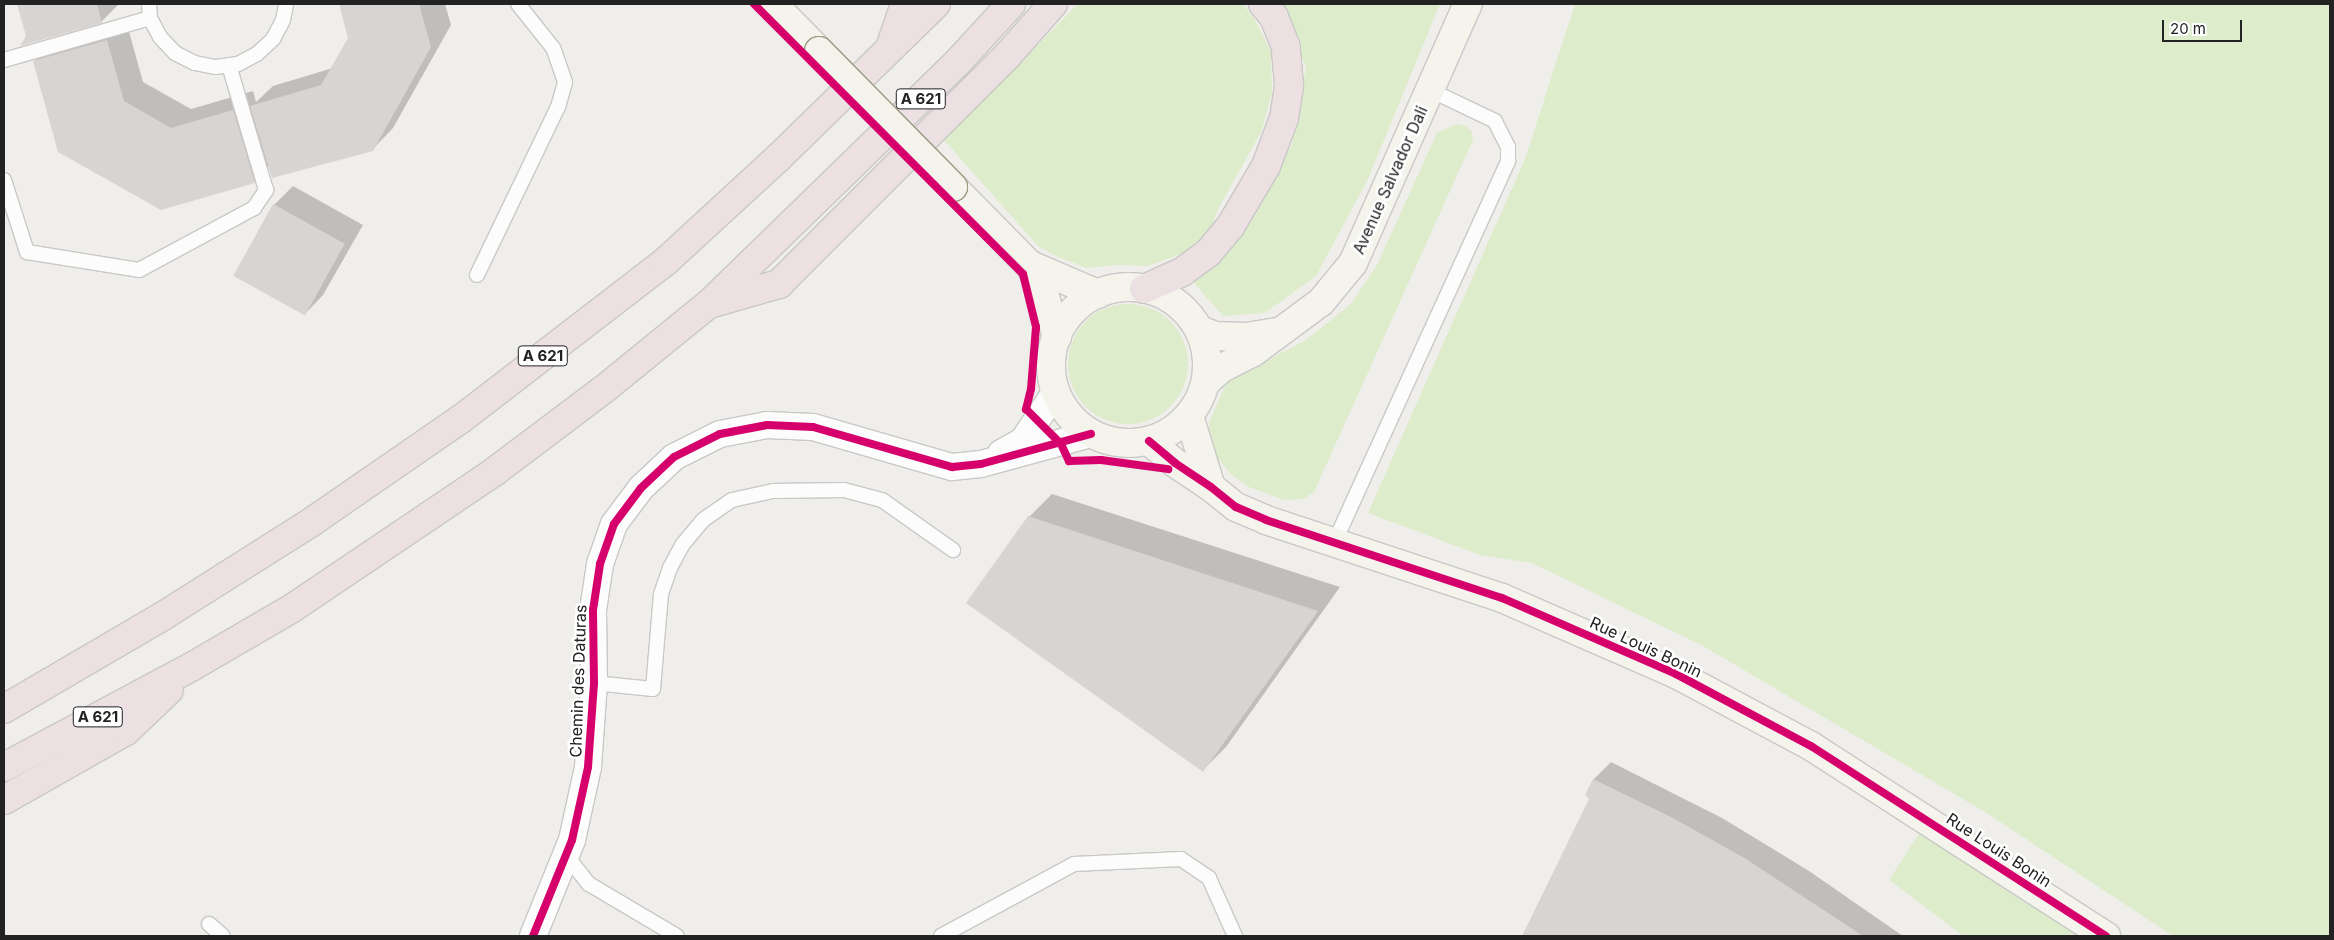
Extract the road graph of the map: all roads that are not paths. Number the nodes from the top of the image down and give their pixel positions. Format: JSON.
{"nodes":[{"id":1,"x":286,"y":4,"type":"edge"},
{"id":2,"x":518,"y":4,"type":"edge"},
{"id":3,"x":773,"y":4,"type":"edge"},
{"id":4,"x":905,"y":4,"type":"edge"},
{"id":5,"x":936,"y":4,"type":"edge"},
{"id":6,"x":1011,"y":4,"type":"edge"},
{"id":7,"x":1053,"y":4,"type":"edge"},
{"id":8,"x":1263,"y":4,"type":"edge"},
{"id":9,"x":1468,"y":4,"type":"edge"},
{"id":10,"x":150,"y":11,"type":"edge"},
{"id":11,"x":889,"y":50,"type":"junction"},
{"id":12,"x":4,"y":60,"type":"edge"},
{"id":13,"x":229,"y":65,"type":"junction"},
{"id":14,"x":1430,"y":90,"type":"junction"},
{"id":15,"x":4,"y":180,"type":"edge"},
{"id":16,"x":1030,"y":265,"type":"junction"},
{"id":17,"x":477,"y":275,"type":"dead end"},
{"id":18,"x":1144,"y":288,"type":"junction"},
{"id":19,"x":1098,"y":294,"type":"junction"},
{"id":20,"x":709,"y":304,"type":"junction"},
{"id":21,"x":1200,"y":330,"type":"junction"},
{"id":22,"x":1278,"y":331,"type":"junction"},
{"id":23,"x":1057,"y":337,"type":"junction"},
{"id":24,"x":1206,"y":382,"type":"junction"},
{"id":25,"x":1056,"y":391,"type":"junction"},
{"id":26,"x":1189,"y":416,"type":"junction"},
{"id":27,"x":1091,"y":434,"type":"junction"},
{"id":28,"x":1149,"y":441,"type":"junction"},
{"id":29,"x":981,"y":464,"type":"junction"},
{"id":30,"x":1211,"y":486,"type":"junction"},
{"id":31,"x":1335,"y":541,"type":"junction"},
{"id":32,"x":953,"y":550,"type":"dead end"},
{"id":33,"x":163,"y":616,"type":"junction"},
{"id":34,"x":193,"y":666,"type":"junction"},
{"id":35,"x":594,"y":683,"type":"junction"},
{"id":36,"x":4,"y":690,"type":"edge"},
{"id":37,"x":4,"y":709,"type":"edge"},
{"id":38,"x":4,"y":767,"type":"edge"},
{"id":39,"x":4,"y":800,"type":"edge"},
{"id":40,"x":566,"y":855,"type":"junction"},
{"id":41,"x":210,"y":924,"type":"dead end"},
{"id":42,"x":223,"y":936,"type":"edge"},
{"id":43,"x":533,"y":936,"type":"edge"},
{"id":44,"x":677,"y":936,"type":"edge"},
{"id":45,"x":941,"y":936,"type":"edge"},
{"id":46,"x":1235,"y":936,"type":"edge"},
{"id":47,"x":2106,"y":936,"type":"edge"}],
"edges":[{"from":1,"to":13,"type":"lane"},
{"from":2,"to":17,"type":"lane"},
{"from":3,"to":16,"type":"street","bridge":true},
{"from":4,"to":11,"type":"highway"},
{"from":5,"to":11,"type":"highway","number":"A 621"},
{"from":6,"to":20,"type":"highway","number":"A 621"},
{"from":7,"to":20,"type":"highway"},
{"from":8,"to":18,"type":"highway"},
{"from":9,"to":14,"type":"street","name":"Avenue Salvador Dali"},
{"from":10,"to":12,"type":"lane"},
{"from":10,"to":13,"type":"lane"},
{"from":11,"to":33,"type":"highway","number":"A 621"},
{"from":13,"to":15,"type":"lane"},
{"from":14,"to":22,"type":"street","name":"Avenue Salvador Dali"},
{"from":14,"to":31,"type":"lane"},
{"from":16,"to":19,"type":"street"},
{"from":16,"to":23,"type":"street"},
{"from":18,"to":19,"type":"street"},
{"from":18,"to":21,"type":"street"},
{"from":19,"to":23,"type":"street"},
{"from":20,"to":34,"type":"highway","number":"A 621"},
{"from":21,"to":22,"type":"street","name":"Avenue Salvador Dali"},
{"from":21,"to":24,"type":"street"},
{"from":22,"to":24,"type":"street","name":"Avenue Salvador Dali"},
{"from":23,"to":25,"type":"street"},
{"from":24,"to":26,"type":"street"},
{"from":25,"to":27,"type":"street"},
{"from":25,"to":29,"type":"street","name":"Chemin des Daturas"},
{"from":26,"to":28,"type":"street"},
{"from":26,"to":30,"type":"street"},
{"from":27,"to":28,"type":"street"},
{"from":27,"to":29,"type":"street","name":"Chemin des Daturas"},
{"from":28,"to":30,"type":"street","name":"Rue Louis Bonin"},
{"from":29,"to":35,"type":"street","name":"Chemin des Daturas"},
{"from":30,"to":31,"type":"street","name":"Rue Louis Bonin"},
{"from":31,"to":47,"type":"street","name":"Rue Louis Bonin"},
{"from":32,"to":35,"type":"lane"},
{"from":33,"to":36,"type":"highway"},
{"from":33,"to":37,"type":"highway","number":"A 621"},
{"from":34,"to":38,"type":"highway","number":"A 621"},
{"from":34,"to":39,"type":"highway"},
{"from":35,"to":40,"type":"street","name":"Chemin des Daturas"},
{"from":40,"to":43,"type":"street","name":"Chemin des Daturas"},
{"from":40,"to":44,"type":"lane"},
{"from":41,"to":42,"type":"lane"},
{"from":45,"to":46,"type":"lane"}]}
